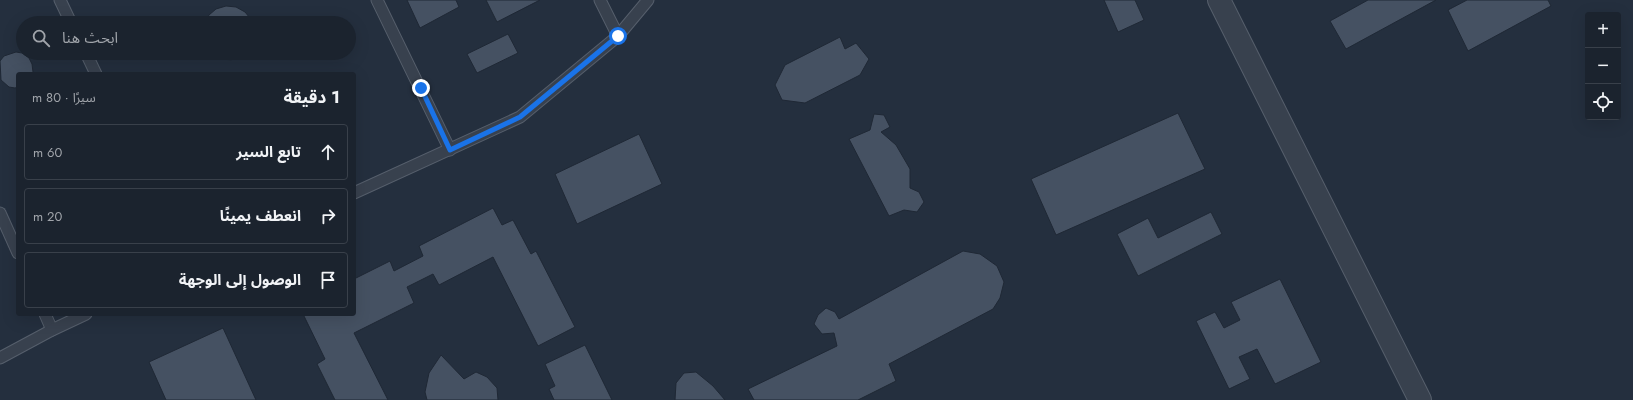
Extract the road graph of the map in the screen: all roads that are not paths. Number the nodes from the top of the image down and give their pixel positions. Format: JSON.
{"nodes":[{"id":1,"x":60,"y":0,"type":"edge"},
{"id":2,"x":377,"y":0,"type":"edge"},
{"id":3,"x":600,"y":0,"type":"edge"},
{"id":4,"x":648,"y":0,"type":"edge"},
{"id":5,"x":1219,"y":0,"type":"edge"},
{"id":6,"x":68,"y":16,"type":"edge"},
{"id":7,"x":618,"y":36,"type":"junction"},
{"id":8,"x":89,"y":60,"type":"edge"},
{"id":9,"x":95,"y":72,"type":"edge"},
{"id":10,"x":450,"y":150,"type":"junction"},
{"id":11,"x":356,"y":192,"type":"edge"},
{"id":12,"x":0,"y":213,"type":"edge"},
{"id":13,"x":16,"y":249,"type":"edge"},
{"id":14,"x":46,"y":316,"type":"edge"},
{"id":15,"x":82,"y":316,"type":"edge"},
{"id":16,"x":52,"y":330,"type":"junction"},
{"id":17,"x":0,"y":358,"type":"edge"},
{"id":18,"x":1420,"y":400,"type":"edge"}],
"edges":[{"from":1,"to":6,"type":"lane"},
{"from":2,"to":10,"type":"lane"},
{"from":3,"to":7,"type":"lane"},
{"from":4,"to":7,"type":"lane"},
{"from":5,"to":18,"type":"street"},
{"from":7,"to":10,"type":"lane"},
{"from":8,"to":9,"type":"lane"},
{"from":10,"to":11,"type":"lane"},
{"from":12,"to":13,"type":"lane"},
{"from":14,"to":16,"type":"lane"},
{"from":15,"to":16,"type":"lane"},
{"from":16,"to":17,"type":"lane"}]}
